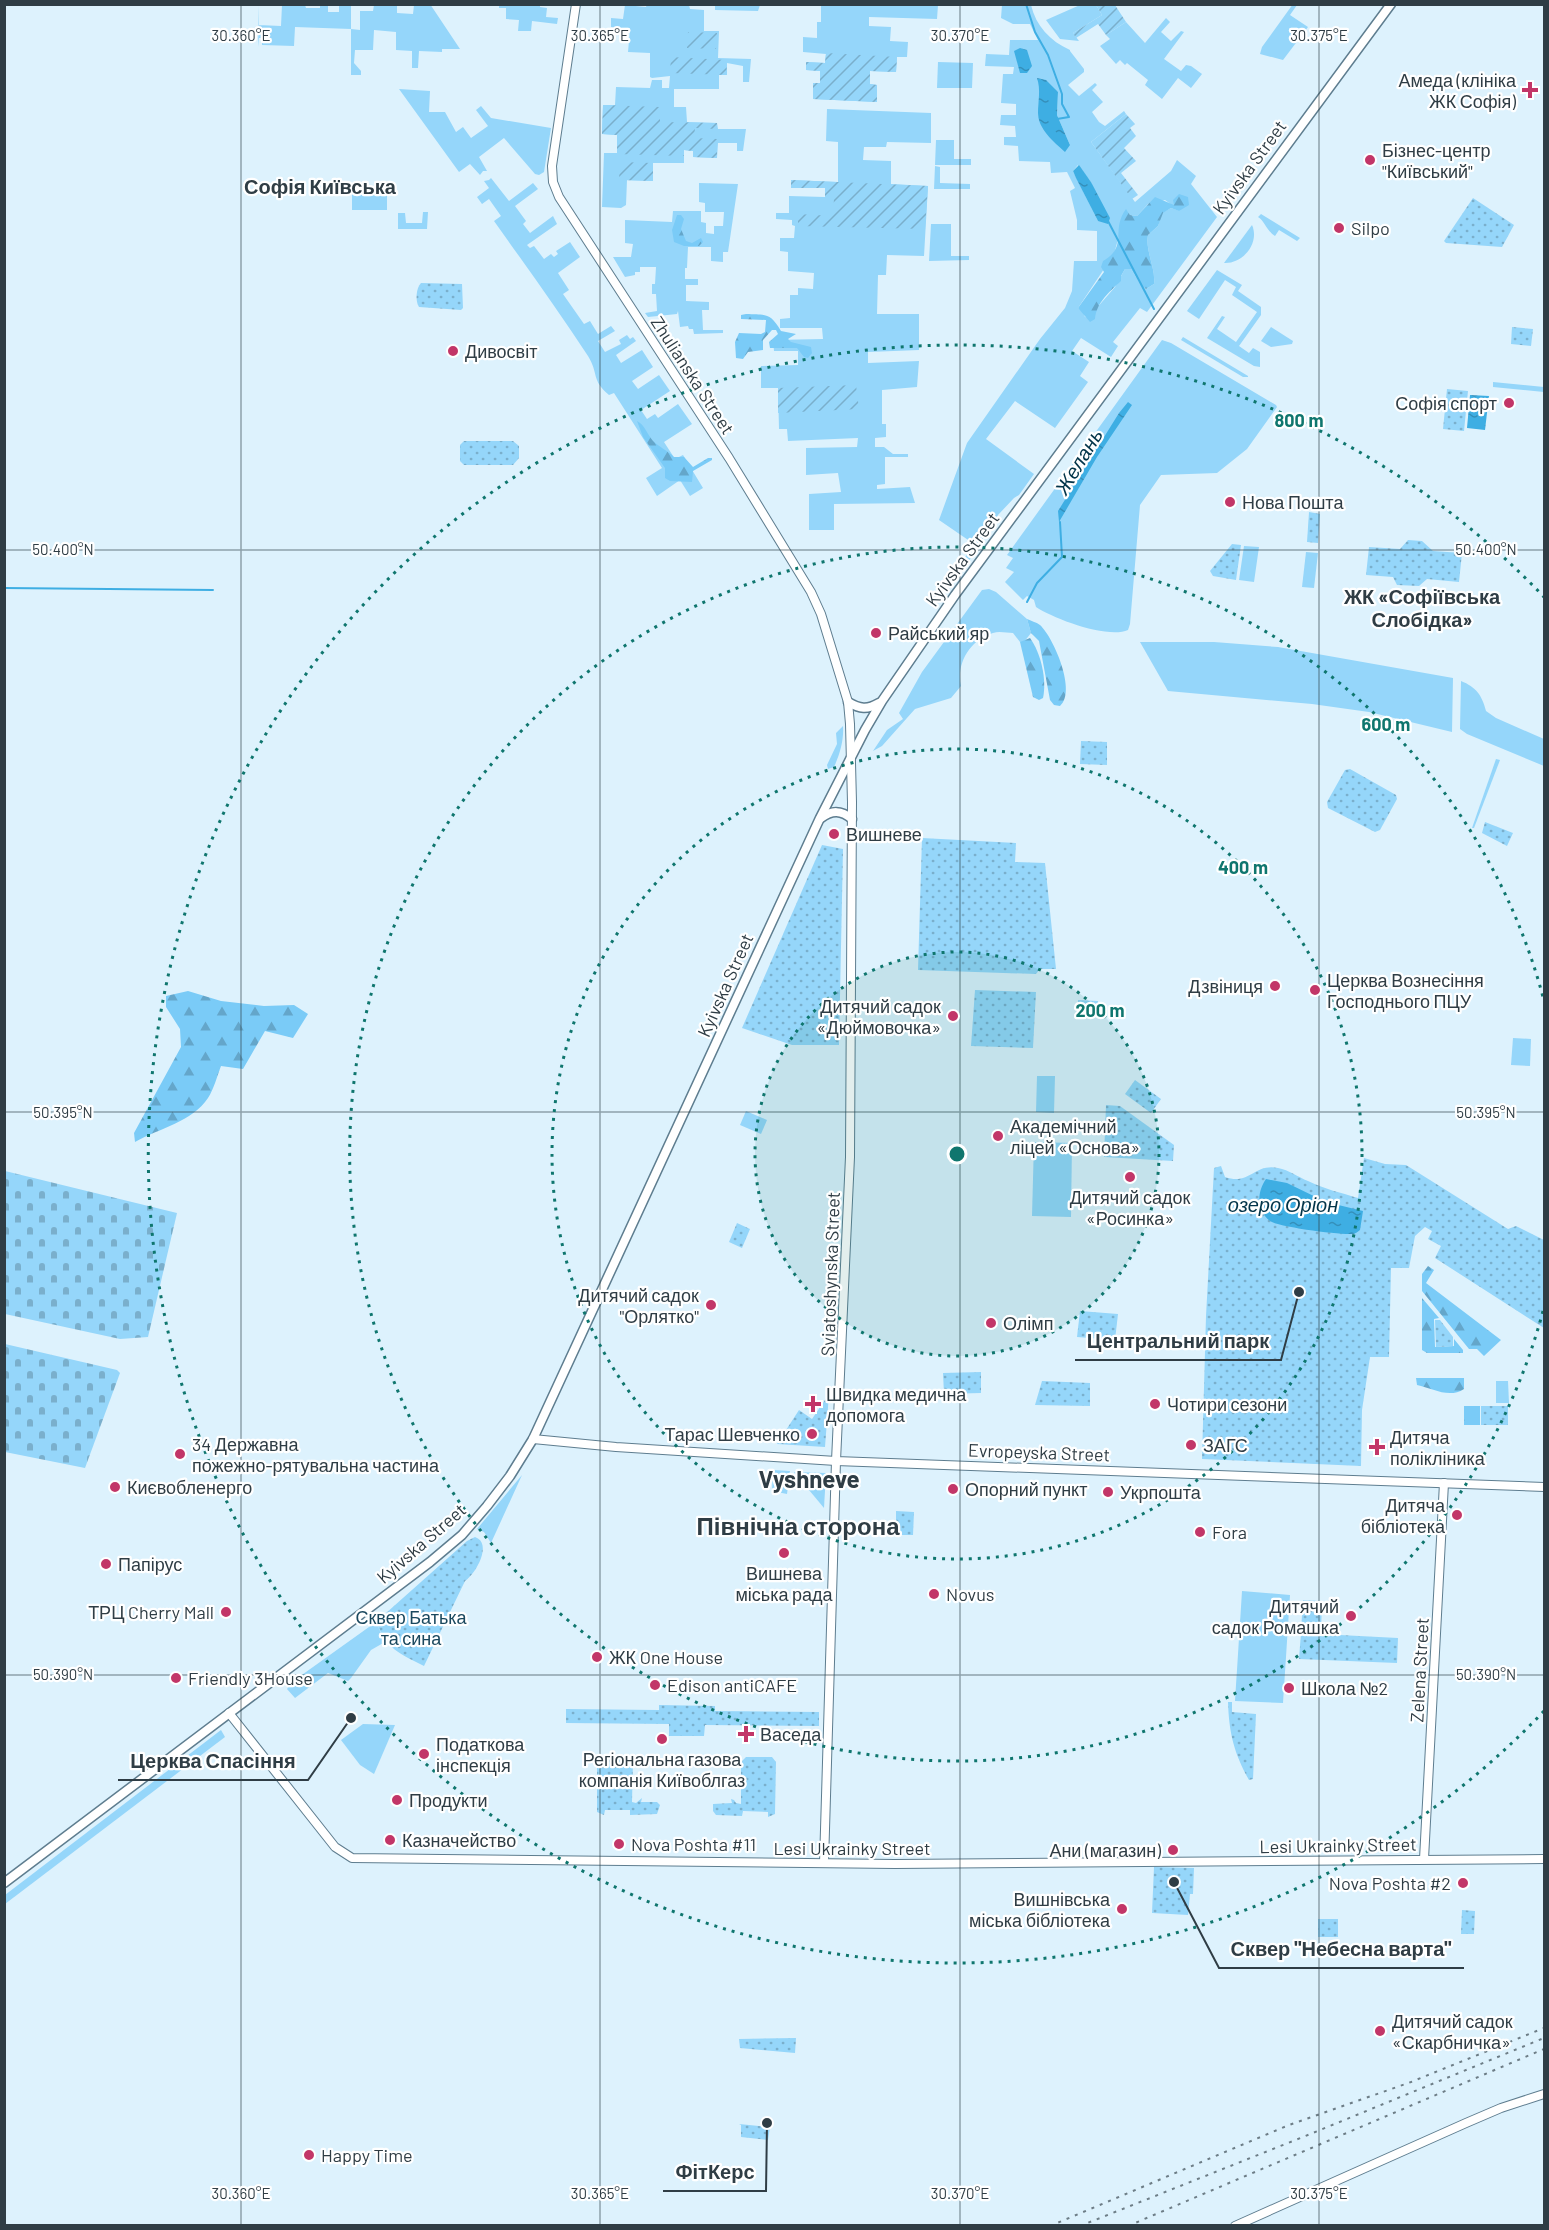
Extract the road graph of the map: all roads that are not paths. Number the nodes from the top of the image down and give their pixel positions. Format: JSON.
{"nodes":[{"id":1,"x":576,"y":4,"type":"edge"},
{"id":2,"x":1391,"y":4,"type":"edge"},
{"id":3,"x":882,"y":701,"type":"junction"},
{"id":4,"x":848,"y":702,"type":"junction"},
{"id":5,"x":850,"y":757,"type":"junction"},
{"id":6,"x":820,"y":818,"type":"junction"},
{"id":7,"x":852,"y":819,"type":"junction"},
{"id":8,"x":533,"y":1439,"type":"junction"},
{"id":9,"x":836,"y":1461,"type":"junction"},
{"id":10,"x":1444,"y":1483,"type":"junction"},
{"id":11,"x":1545,"y":1487,"type":"edge"},
{"id":12,"x":230,"y":1713,"type":"junction"},
{"id":13,"x":1424,"y":1859,"type":"junction"},
{"id":14,"x":1545,"y":1859,"type":"edge"},
{"id":15,"x":824,"y":1863,"type":"junction"},
{"id":16,"x":4,"y":1883,"type":"edge"},
{"id":17,"x":1545,"y":2094,"type":"edge"},
{"id":18,"x":1235,"y":2226,"type":"edge"}],
"edges":[{"from":1,"to":4,"type":"street","name":"Zhulianska Street"},
{"from":2,"to":3,"type":"main road","name":"Kyivska Street"},
{"from":3,"to":4,"type":"main road"},
{"from":3,"to":5,"type":"main road","name":"Kyivska Street"},
{"from":4,"to":5,"type":"street","name":"Zhulianska Street"},
{"from":5,"to":6,"type":"main road","name":"Kyivska Street"},
{"from":5,"to":7,"type":"street","name":"Sviatoshynska Street"},
{"from":6,"to":7,"type":"main road"},
{"from":6,"to":8,"type":"main road","name":"Kyivska Street"},
{"from":7,"to":9,"type":"street","name":"Sviatoshynska Street"},
{"from":8,"to":9,"type":"street","name":"Evropeyska Street"},
{"from":8,"to":12,"type":"main road","name":"Kyivska Street"},
{"from":9,"to":10,"type":"street","name":"Evropeyska Street"},
{"from":9,"to":15,"type":"street","name":"Sviatoshynska Street"},
{"from":10,"to":11,"type":"street","name":"Evropeyska Street"},
{"from":10,"to":13,"type":"street","name":"Zelena Street"},
{"from":12,"to":15,"type":"street","name":"Lesi Ukrainky Street"},
{"from":12,"to":16,"type":"main road","name":"Kyivska Street"},
{"from":13,"to":14,"type":"street","name":"Lesi Ukrainky Street"},
{"from":13,"to":15,"type":"street","name":"Lesi Ukrainky Street"},
{"from":17,"to":18,"type":"street"}]}
